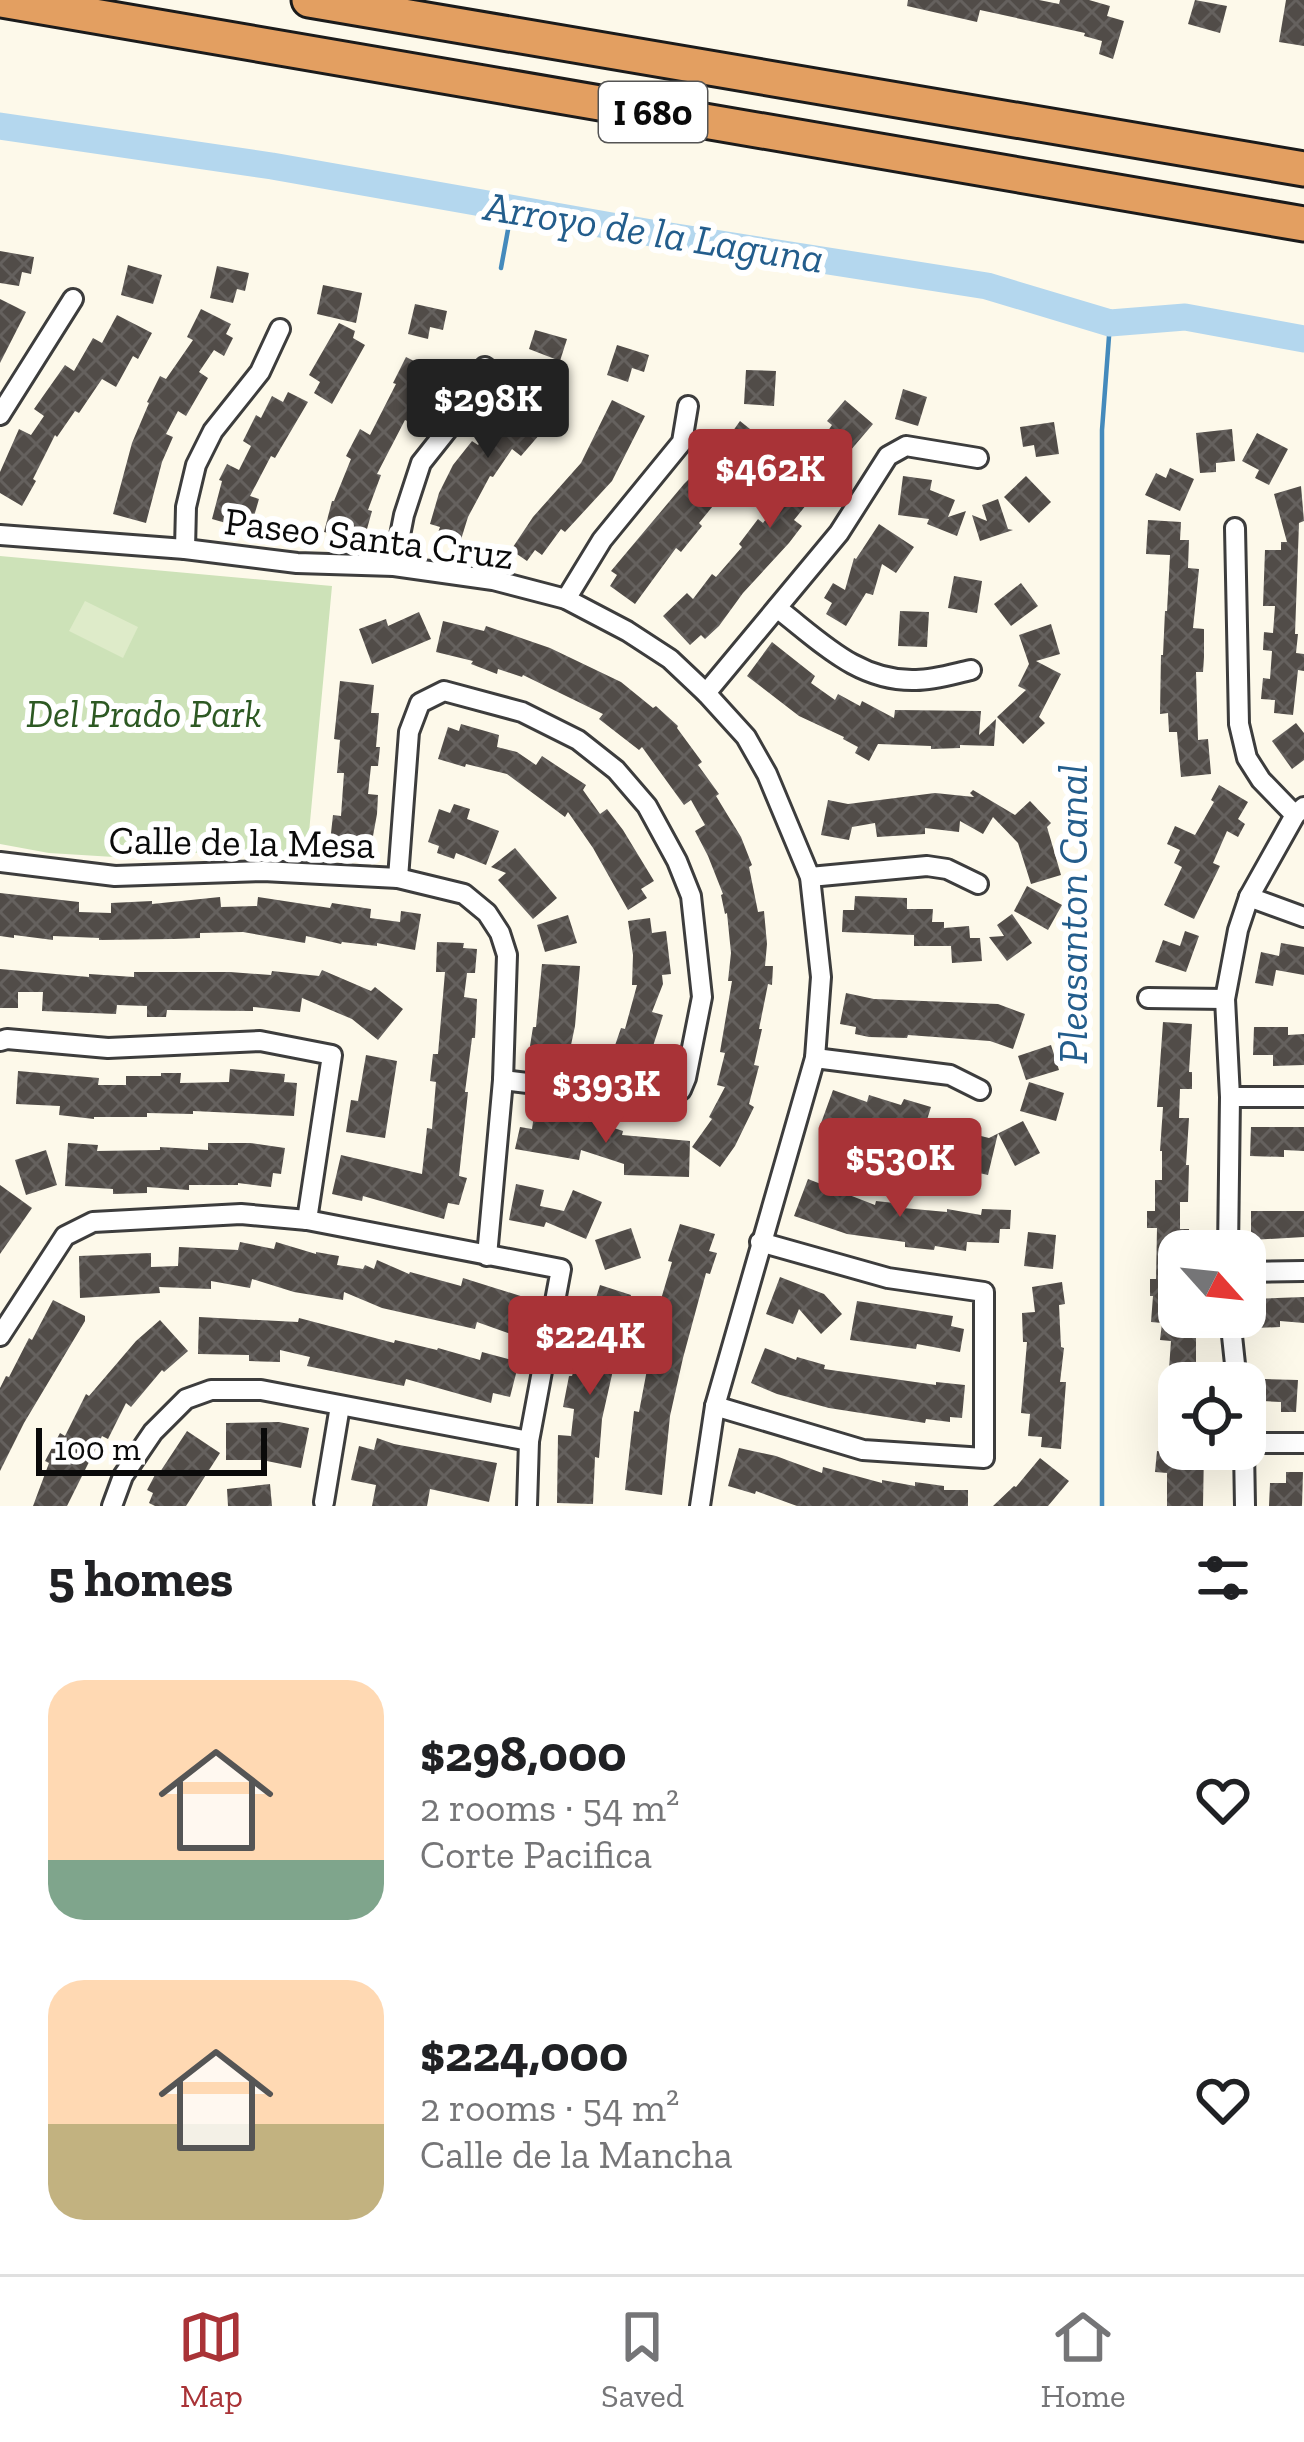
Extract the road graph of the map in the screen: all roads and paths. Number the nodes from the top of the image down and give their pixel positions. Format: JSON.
{"nodes":[{"id":1,"x":1,"y":0,"type":"edge"},
{"id":2,"x":309,"y":0,"type":"edge"},
{"id":3,"x":1304,"y":169,"type":"edge"},
{"id":4,"x":1304,"y":224,"type":"edge"},
{"id":5,"x":73,"y":299,"type":"dead end"},
{"id":6,"x":280,"y":329,"type":"dead end"},
{"id":7,"x":485,"y":367,"type":"dead end"},
{"id":8,"x":688,"y":406,"type":"dead end"},
{"id":9,"x":0,"y":415,"type":"edge"},
{"id":10,"x":978,"y":458,"type":"dead end"},
{"id":11,"x":1235,"y":528,"type":"dead end"},
{"id":12,"x":0,"y":535,"type":"edge"},
{"id":13,"x":185,"y":549,"type":"junction"},
{"id":14,"x":394,"y":566,"type":"junction"},
{"id":15,"x":566,"y":599,"type":"junction"},
{"id":16,"x":777,"y":608,"type":"junction"},
{"id":17,"x":971,"y":670,"type":"dead end"},
{"id":18,"x":706,"y":693,"type":"junction"},
{"id":19,"x":1299,"y":811,"type":"edge"},
{"id":20,"x":0,"y":862,"type":"edge"},
{"id":21,"x":810,"y":877,"type":"junction"},
{"id":22,"x":398,"y":878,"type":"junction"},
{"id":23,"x":978,"y":884,"type":"dead end"},
{"id":24,"x":1249,"y":897,"type":"junction"},
{"id":25,"x":1304,"y":917,"type":"edge"},
{"id":26,"x":1148,"y":998,"type":"dead end"},
{"id":27,"x":1225,"y":999,"type":"junction"},
{"id":28,"x":0,"y":1042,"type":"edge"},
{"id":29,"x":815,"y":1058,"type":"junction"},
{"id":30,"x":502,"y":1081,"type":"junction"},
{"id":31,"x":980,"y":1090,"type":"dead end"},
{"id":32,"x":1230,"y":1096,"type":"junction"},
{"id":33,"x":1304,"y":1097,"type":"edge"},
{"id":34,"x":308,"y":1220,"type":"junction"},
{"id":35,"x":1228,"y":1230,"type":"edge"},
{"id":36,"x":760,"y":1242,"type":"junction"},
{"id":37,"x":487,"y":1256,"type":"junction"},
{"id":38,"x":1304,"y":1270,"type":"edge"},
{"id":39,"x":1266,"y":1271,"type":"edge"},
{"id":40,"x":0,"y":1336,"type":"edge"},
{"id":41,"x":340,"y":1406,"type":"junction"},
{"id":42,"x":715,"y":1406,"type":"junction"},
{"id":43,"x":530,"y":1441,"type":"junction"},
{"id":44,"x":1304,"y":1443,"type":"edge"},
{"id":45,"x":1266,"y":1445,"type":"edge"},
{"id":46,"x":1244,"y":1470,"type":"edge"},
{"id":47,"x":324,"y":1502,"type":"dead end"},
{"id":48,"x":112,"y":1506,"type":"edge"},
{"id":49,"x":527,"y":1506,"type":"edge"},
{"id":50,"x":700,"y":1506,"type":"edge"},
{"id":51,"x":1245,"y":1506,"type":"edge"}],
"edges":[{"from":1,"to":4,"type":"highway","number":"I 680"},
{"from":2,"to":3,"type":"highway","number":"I 680"},
{"from":5,"to":9,"type":"street"},
{"from":6,"to":13,"type":"street"},
{"from":7,"to":14,"type":"street"},
{"from":8,"to":15,"type":"street"},
{"from":10,"to":16,"type":"street"},
{"from":11,"to":19,"type":"street"},
{"from":12,"to":13,"type":"street","name":"Paseo Santa Cruz"},
{"from":13,"to":14,"type":"street","name":"Paseo Santa Cruz"},
{"from":14,"to":15,"type":"street","name":"Paseo Santa Cruz"},
{"from":15,"to":18,"type":"street","name":"Paseo Santa Cruz"},
{"from":16,"to":17,"type":"street"},
{"from":16,"to":18,"type":"street"},
{"from":18,"to":21,"type":"street","name":"Paseo Santa Cruz"},
{"from":19,"to":24,"type":"street"},
{"from":20,"to":22,"type":"street","name":"Calle de la Mesa"},
{"from":21,"to":23,"type":"street"},
{"from":21,"to":29,"type":"street","name":"Paseo Santa Cruz"},
{"from":22,"to":30,"type":"street","name":"Calle de la Mesa"},
{"from":22,"to":30,"type":"street"},
{"from":24,"to":25,"type":"street"},
{"from":24,"to":27,"type":"street"},
{"from":26,"to":27,"type":"street"},
{"from":27,"to":32,"type":"street"},
{"from":28,"to":34,"type":"street"},
{"from":29,"to":31,"type":"street"},
{"from":29,"to":36,"type":"street","name":"Paseo Santa Cruz"},
{"from":30,"to":37,"type":"street","name":"Calle de la Mesa"},
{"from":32,"to":33,"type":"street"},
{"from":32,"to":35,"type":"street"},
{"from":34,"to":37,"type":"street"},
{"from":34,"to":40,"type":"street"},
{"from":36,"to":42,"type":"street","name":"Paseo Santa Cruz"},
{"from":36,"to":42,"type":"street"},
{"from":37,"to":43,"type":"street"},
{"from":38,"to":39,"type":"street"},
{"from":41,"to":43,"type":"street"},
{"from":41,"to":47,"type":"street"},
{"from":41,"to":48,"type":"street"},
{"from":42,"to":50,"type":"street","name":"Paseo Santa Cruz"},
{"from":43,"to":49,"type":"street"},
{"from":44,"to":45,"type":"street"},
{"from":46,"to":51,"type":"street"}]}
